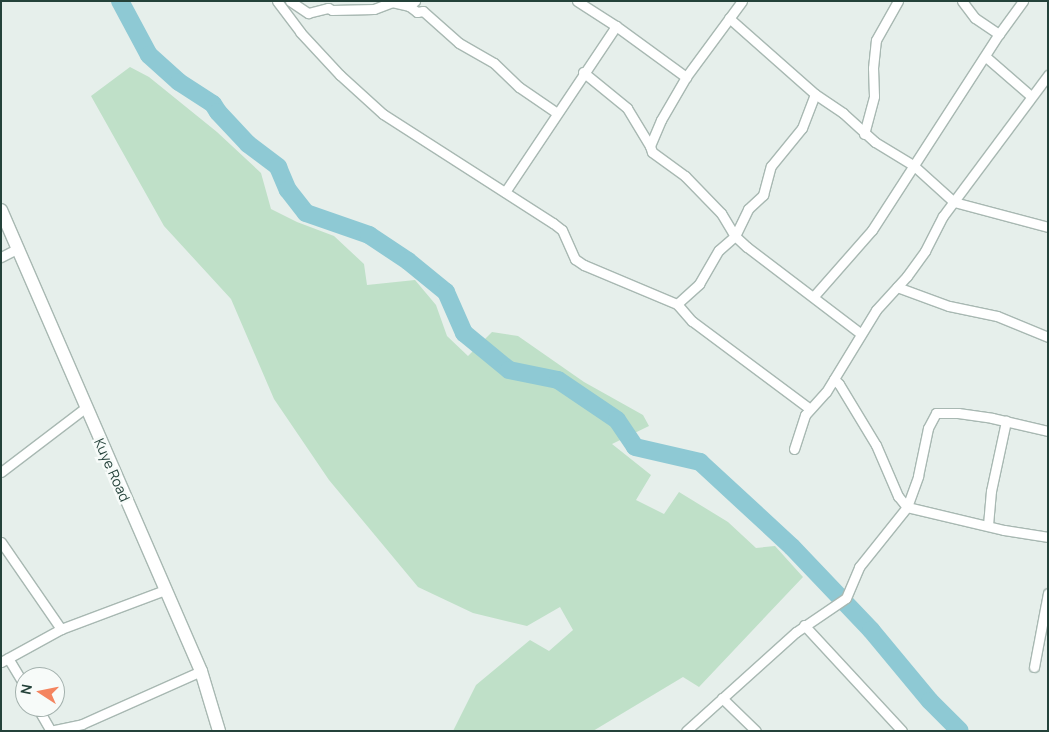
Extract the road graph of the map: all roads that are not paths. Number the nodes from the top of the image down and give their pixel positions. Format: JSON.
{"nodes":[{"id":1,"x":277,"y":1,"type":"edge"},
{"id":2,"x":290,"y":1,"type":"edge"},
{"id":3,"x":577,"y":1,"type":"edge"},
{"id":4,"x":742,"y":1,"type":"edge"},
{"id":5,"x":898,"y":1,"type":"edge"},
{"id":6,"x":962,"y":1,"type":"edge"},
{"id":7,"x":1023,"y":1,"type":"edge"},
{"id":8,"x":329,"y":4,"type":"edge"},
{"id":9,"x":412,"y":4,"type":"edge"},
{"id":10,"x":729,"y":18,"type":"junction"},
{"id":11,"x":616,"y":26,"type":"junction"},
{"id":12,"x":999,"y":34,"type":"junction"},
{"id":13,"x":986,"y":57,"type":"junction"},
{"id":14,"x":583,"y":72,"type":"junction"},
{"id":15,"x":1048,"y":75,"type":"edge"},
{"id":16,"x":686,"y":77,"type":"junction"},
{"id":17,"x":815,"y":94,"type":"junction"},
{"id":18,"x":1031,"y":96,"type":"junction"},
{"id":19,"x":557,"y":113,"type":"junction"},
{"id":20,"x":864,"y":134,"type":"junction"},
{"id":21,"x":650,"y":146,"type":"junction"},
{"id":22,"x":912,"y":165,"type":"junction"},
{"id":23,"x":505,"y":192,"type":"junction"},
{"id":24,"x":954,"y":202,"type":"junction"},
{"id":25,"x":1,"y":210,"type":"edge"},
{"id":26,"x":1048,"y":227,"type":"edge"},
{"id":27,"x":735,"y":236,"type":"junction"},
{"id":28,"x":17,"y":249,"type":"junction"},
{"id":29,"x":1,"y":257,"type":"edge"},
{"id":30,"x":897,"y":287,"type":"junction"},
{"id":31,"x":814,"y":296,"type":"junction"},
{"id":32,"x":677,"y":304,"type":"junction"},
{"id":33,"x":861,"y":334,"type":"junction"},
{"id":34,"x":1048,"y":337,"type":"edge"},
{"id":35,"x":834,"y":379,"type":"junction"},
{"id":36,"x":86,"y":408,"type":"junction"},
{"id":37,"x":810,"y":409,"type":"junction"},
{"id":38,"x":1006,"y":421,"type":"junction"},
{"id":39,"x":1048,"y":431,"type":"edge"},
{"id":40,"x":794,"y":449,"type":"dead end"},
{"id":41,"x":1,"y":472,"type":"edge"},
{"id":42,"x":907,"y":507,"type":"junction"},
{"id":43,"x":988,"y":525,"type":"junction"},
{"id":44,"x":1048,"y":537,"type":"edge"},
{"id":45,"x":1,"y":542,"type":"edge"},
{"id":46,"x":165,"y":590,"type":"junction"},
{"id":47,"x":1048,"y":593,"type":"edge"},
{"id":48,"x":804,"y":625,"type":"junction"},
{"id":49,"x":61,"y":629,"type":"junction"},
{"id":50,"x":5,"y":660,"type":"edge"},
{"id":51,"x":1034,"y":667,"type":"dead end"},
{"id":52,"x":201,"y":672,"type":"junction"},
{"id":53,"x":15,"y":673,"type":"edge"},
{"id":54,"x":722,"y":698,"type":"junction"},
{"id":55,"x":43,"y":717,"type":"edge"},
{"id":56,"x":51,"y":731,"type":"edge"},
{"id":57,"x":219,"y":731,"type":"edge"},
{"id":58,"x":686,"y":731,"type":"edge"},
{"id":59,"x":756,"y":731,"type":"edge"},
{"id":60,"x":902,"y":731,"type":"edge"}],
"edges":[{"from":1,"to":23,"type":"street"},
{"from":2,"to":8,"type":"street"},
{"from":3,"to":11,"type":"street"},
{"from":4,"to":10,"type":"street"},
{"from":5,"to":20,"type":"street"},
{"from":6,"to":12,"type":"street"},
{"from":7,"to":12,"type":"street"},
{"from":8,"to":9,"type":"street"},
{"from":9,"to":19,"type":"street"},
{"from":10,"to":16,"type":"street"},
{"from":10,"to":17,"type":"street"},
{"from":11,"to":14,"type":"street"},
{"from":11,"to":16,"type":"street"},
{"from":12,"to":13,"type":"street"},
{"from":13,"to":18,"type":"street"},
{"from":13,"to":22,"type":"street"},
{"from":14,"to":19,"type":"street"},
{"from":14,"to":21,"type":"street"},
{"from":15,"to":18,"type":"street"},
{"from":16,"to":21,"type":"street"},
{"from":17,"to":20,"type":"street"},
{"from":17,"to":27,"type":"street"},
{"from":18,"to":24,"type":"street"},
{"from":19,"to":23,"type":"street"},
{"from":20,"to":22,"type":"street"},
{"from":21,"to":27,"type":"street"},
{"from":22,"to":24,"type":"street"},
{"from":22,"to":31,"type":"street"},
{"from":23,"to":32,"type":"street"},
{"from":24,"to":26,"type":"street"},
{"from":24,"to":30,"type":"street"},
{"from":25,"to":28,"type":"street","name":"Kuye Road"},
{"from":27,"to":31,"type":"street"},
{"from":27,"to":32,"type":"street"},
{"from":28,"to":29,"type":"street"},
{"from":28,"to":36,"type":"street","name":"Kuye Road"},
{"from":30,"to":33,"type":"street"},
{"from":30,"to":34,"type":"street"},
{"from":31,"to":33,"type":"street"},
{"from":32,"to":37,"type":"street"},
{"from":33,"to":35,"type":"street"},
{"from":35,"to":37,"type":"street"},
{"from":35,"to":42,"type":"street"},
{"from":36,"to":41,"type":"street"},
{"from":36,"to":46,"type":"street","name":"Kuye Road"},
{"from":37,"to":40,"type":"street"},
{"from":38,"to":39,"type":"street"},
{"from":38,"to":42,"type":"street"},
{"from":38,"to":43,"type":"street"},
{"from":42,"to":43,"type":"street"},
{"from":42,"to":48,"type":"street"},
{"from":43,"to":44,"type":"street"},
{"from":45,"to":49,"type":"street"},
{"from":46,"to":49,"type":"street"},
{"from":46,"to":52,"type":"street","name":"Kuye Road"},
{"from":47,"to":51,"type":"street"},
{"from":48,"to":54,"type":"street"},
{"from":48,"to":60,"type":"street"},
{"from":49,"to":50,"type":"street"},
{"from":50,"to":53,"type":"street"},
{"from":52,"to":56,"type":"street"},
{"from":52,"to":57,"type":"street","name":"Kuye Road"},
{"from":54,"to":58,"type":"street"},
{"from":54,"to":59,"type":"street"},
{"from":55,"to":56,"type":"street"}]}
